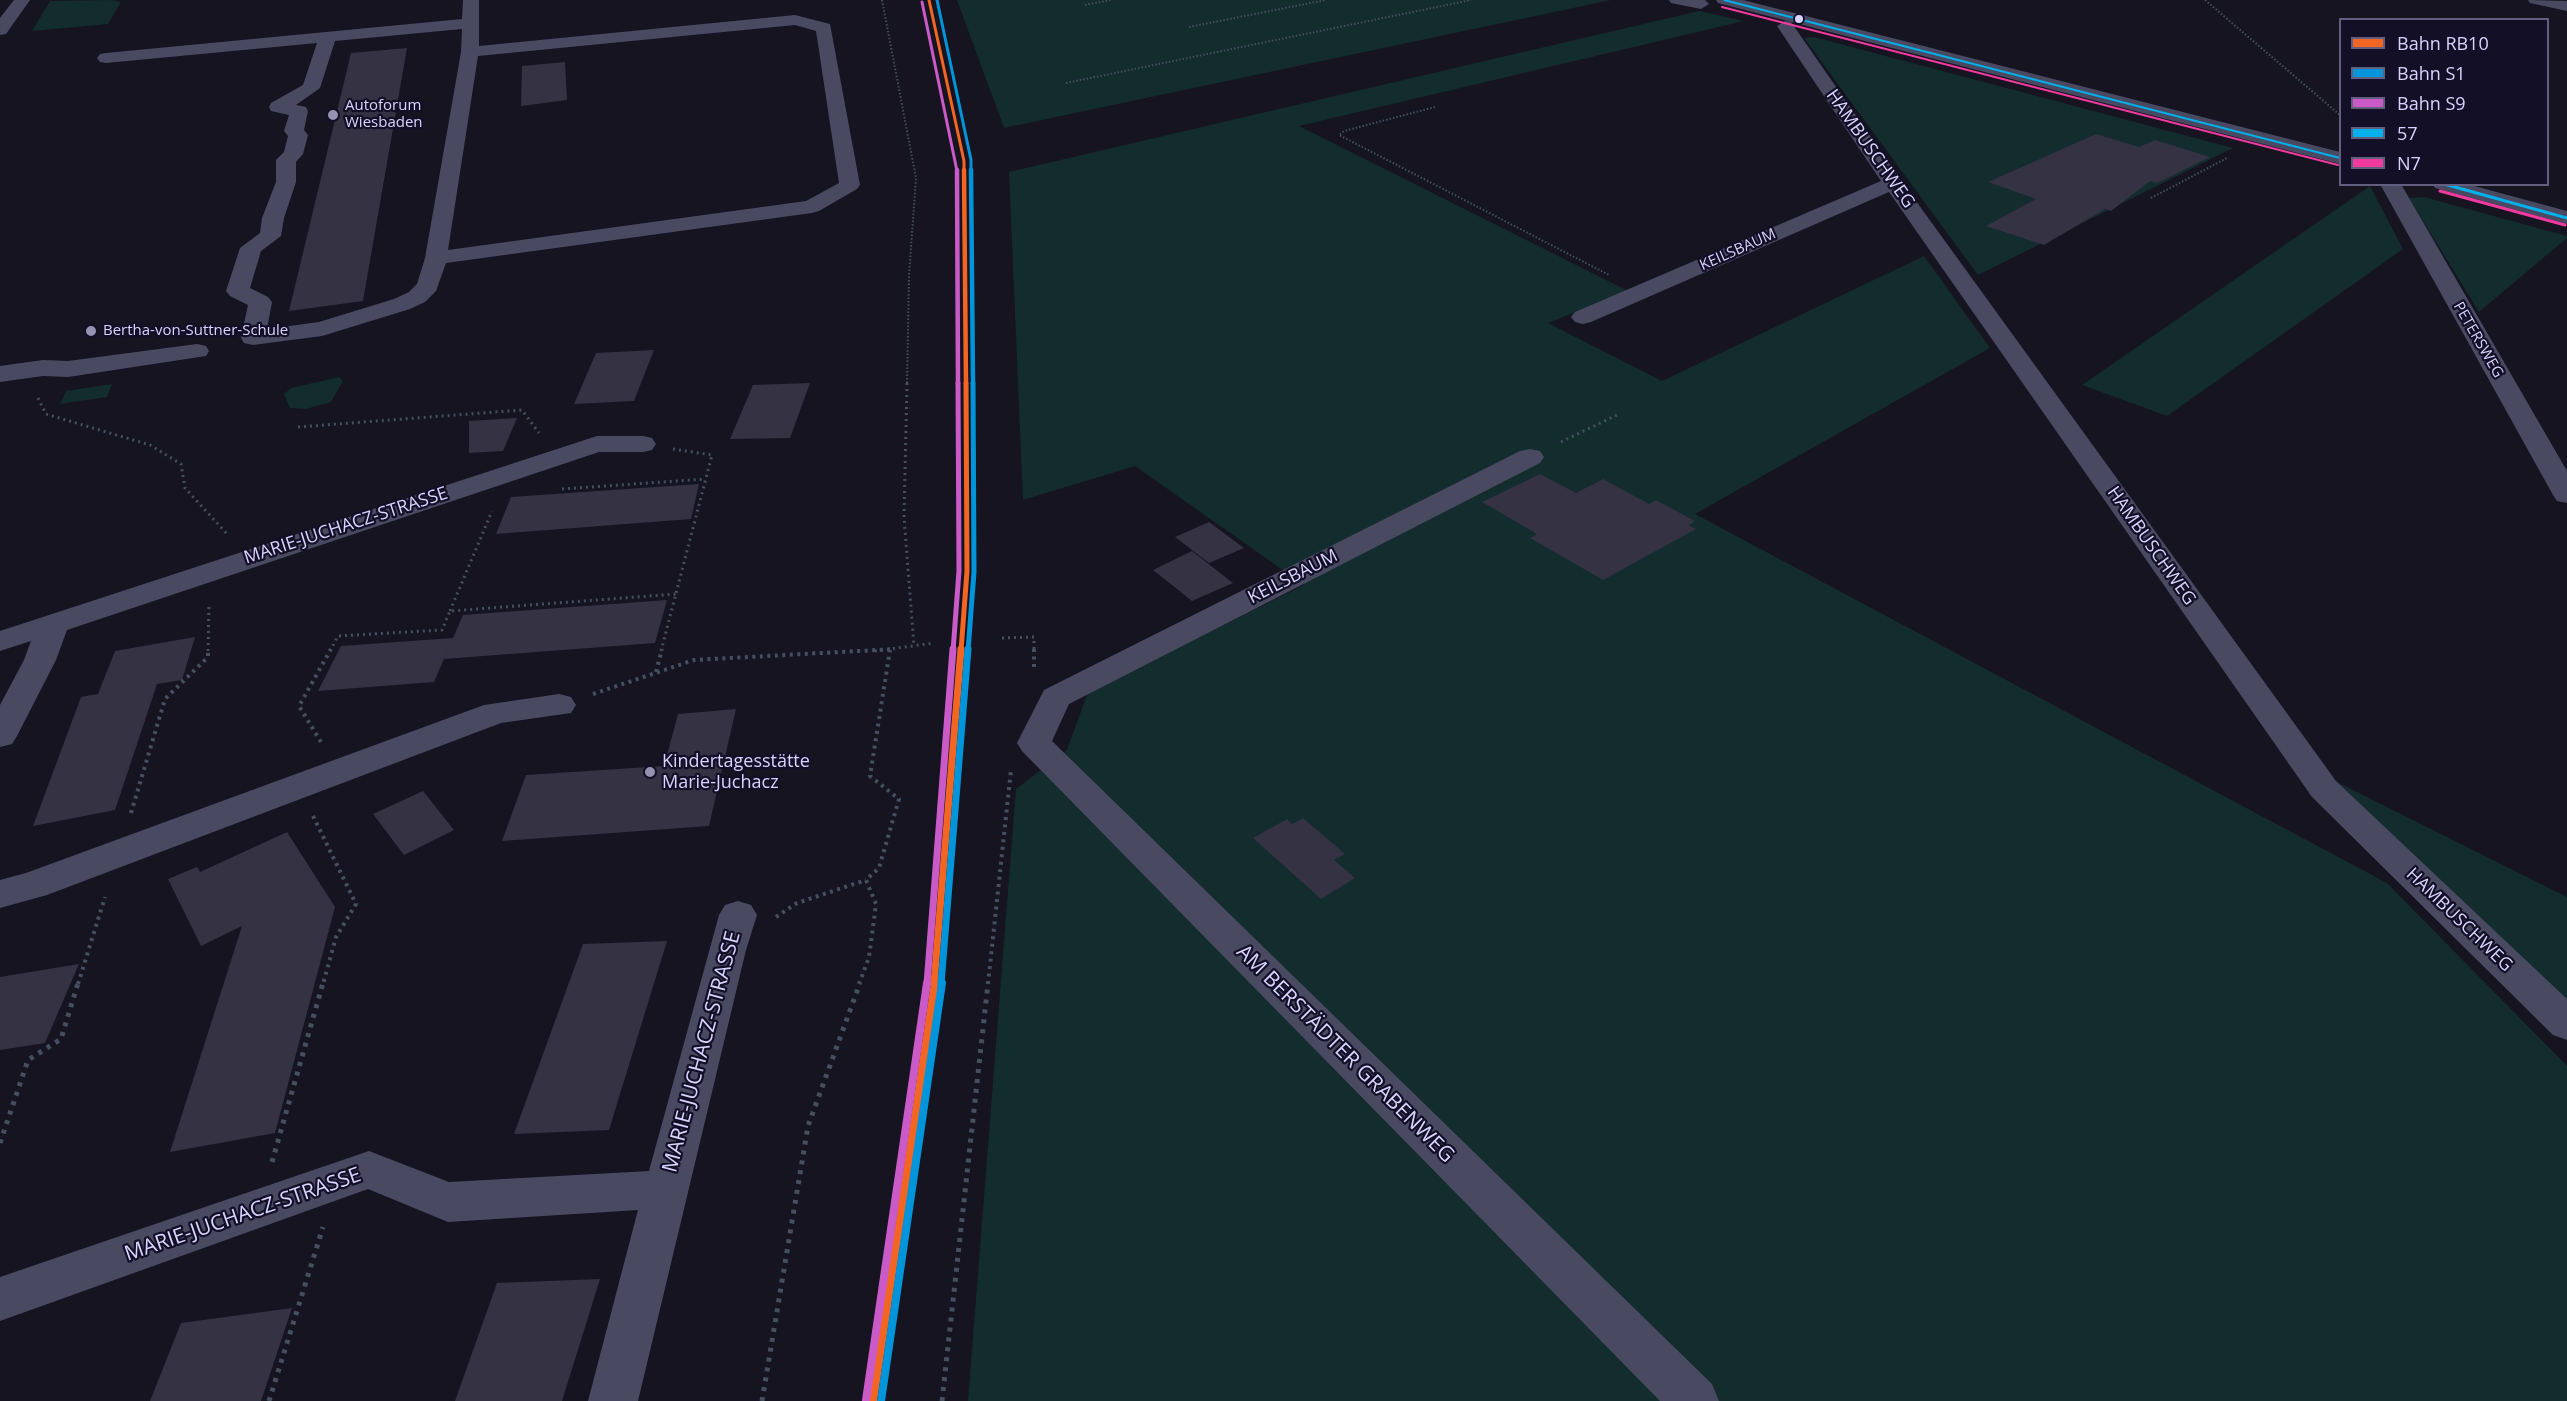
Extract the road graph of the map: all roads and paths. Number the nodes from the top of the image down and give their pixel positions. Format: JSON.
{"nodes":[{"id":1,"x":22,"y":0,"type":"edge"},
{"id":2,"x":471,"y":0,"type":"edge"},
{"id":3,"x":882,"y":0,"type":"edge"},
{"id":4,"x":1111,"y":0,"type":"edge"},
{"id":5,"x":1326,"y":0,"type":"edge"},
{"id":6,"x":1471,"y":0,"type":"edge"},
{"id":7,"x":1677,"y":0,"type":"edge"},
{"id":8,"x":1724,"y":0,"type":"edge"},
{"id":9,"x":2205,"y":0,"type":"edge"},
{"id":10,"x":2536,"y":0,"type":"edge"},
{"id":11,"x":1701,"y":4,"type":"dead end"},
{"id":12,"x":1085,"y":5,"type":"dead end"},
{"id":13,"x":2567,"y":6,"type":"edge"},
{"id":14,"x":469,"y":23,"type":"junction"},
{"id":15,"x":1785,"y":26,"type":"dead end"},
{"id":16,"x":1190,"y":27,"type":"dead end"},
{"id":17,"x":0,"y":30,"type":"edge"},
{"id":18,"x":328,"y":36,"type":"junction"},
{"id":19,"x":470,"y":52,"type":"junction"},
{"id":20,"x":106,"y":58,"type":"dead end"},
{"id":21,"x":1066,"y":83,"type":"dead end"},
{"id":22,"x":1435,"y":107,"type":"dead end"},
{"id":23,"x":2339,"y":114,"type":"edge"},
{"id":24,"x":2229,"y":157,"type":"dead end"},
{"id":25,"x":2339,"y":158,"type":"edge"},
{"id":26,"x":1893,"y":183,"type":"junction"},
{"id":27,"x":2391,"y":186,"type":"edge"},
{"id":28,"x":2449,"y":186,"type":"edge"},
{"id":29,"x":2151,"y":198,"type":"dead end"},
{"id":30,"x":2567,"y":218,"type":"edge"},
{"id":31,"x":436,"y":258,"type":"junction"},
{"id":32,"x":1642,"y":292,"type":"junction"},
{"id":33,"x":1583,"y":317,"type":"dead end"},
{"id":34,"x":197,"y":351,"type":"dead end"},
{"id":35,"x":44,"y":368,"type":"junction"},
{"id":36,"x":0,"y":374,"type":"edge"},
{"id":37,"x":1619,"y":414,"type":"dead end"},
{"id":38,"x":298,"y":427,"type":"dead end"},
{"id":39,"x":643,"y":444,"type":"joint"},
{"id":40,"x":557,"y":457,"type":"junction"},
{"id":41,"x":1530,"y":457,"type":"joint"},
{"id":42,"x":705,"y":479,"type":"junction"},
{"id":43,"x":556,"y":490,"type":"dead end"},
{"id":44,"x":2567,"y":495,"type":"edge"},
{"id":45,"x":495,"y":504,"type":"dead end"},
{"id":46,"x":904,"y":517,"type":"joint"},
{"id":47,"x":249,"y":559,"type":"junction"},
{"id":48,"x":676,"y":594,"type":"junction"},
{"id":49,"x":450,"y":611,"type":"junction"},
{"id":50,"x":52,"y":624,"type":"junction"},
{"id":51,"x":0,"y":641,"type":"edge"},
{"id":52,"x":934,"y":643,"type":"dead end"},
{"id":53,"x":914,"y":646,"type":"junction"},
{"id":54,"x":890,"y":650,"type":"junction"},
{"id":55,"x":656,"y":673,"type":"junction"},
{"id":56,"x":559,"y":705,"type":"joint"},
{"id":57,"x":0,"y":736,"type":"edge"},
{"id":58,"x":1034,"y":742,"type":"junction"},
{"id":59,"x":339,"y":771,"type":"junction"},
{"id":60,"x":298,"y":787,"type":"junction"},
{"id":61,"x":866,"y":880,"type":"junction"},
{"id":62,"x":0,"y":894,"type":"edge"},
{"id":63,"x":732,"y":932,"type":"joint"},
{"id":64,"x":2567,"y":1024,"type":"edge"},
{"id":65,"x":337,"y":1181,"type":"junction"},
{"id":66,"x":666,"y":1189,"type":"junction"},
{"id":67,"x":258,"y":1209,"type":"junction"},
{"id":68,"x":0,"y":1299,"type":"edge"},
{"id":69,"x":269,"y":1401,"type":"edge"},
{"id":70,"x":613,"y":1401,"type":"edge"},
{"id":71,"x":762,"y":1401,"type":"edge"},
{"id":72,"x":942,"y":1401,"type":"edge"},
{"id":73,"x":1694,"y":1401,"type":"edge"}],
"edges":[{"from":1,"to":17,"type":"street"},
{"from":2,"to":14,"type":"street"},
{"from":3,"to":46,"type":"path"},
{"from":4,"to":12,"type":"path"},
{"from":5,"to":16,"type":"path"},
{"from":6,"to":21,"type":"path"},
{"from":7,"to":11,"type":"street"},
{"from":8,"to":25,"type":"street"},
{"from":9,"to":23,"type":"path"},
{"from":10,"to":13,"type":"street"},
{"from":14,"to":18,"type":"street"},
{"from":14,"to":19,"type":"street"},
{"from":15,"to":26,"type":"street","name":"HAMBUSCHWEG"},
{"from":18,"to":20,"type":"street"},
{"from":18,"to":31,"type":"street"},
{"from":19,"to":31,"type":"street"},
{"from":19,"to":31,"type":"street"},
{"from":22,"to":32,"type":"path"},
{"from":24,"to":29,"type":"path"},
{"from":26,"to":32,"type":"street","name":"KEILSBAUM"},
{"from":26,"to":64,"type":"street","name":"HAMBUSCHWEG"},
{"from":27,"to":44,"type":"street","name":"PETERSWEG"},
{"from":28,"to":30,"type":"street"},
{"from":32,"to":33,"type":"street","name":"KEILSBAUM"},
{"from":34,"to":35,"type":"street"},
{"from":35,"to":36,"type":"street"},
{"from":35,"to":47,"type":"path"},
{"from":37,"to":41,"type":"path"},
{"from":38,"to":40,"type":"path"},
{"from":39,"to":40,"type":"street","name":"MARIE-JUCHACZ-STRASSE"},
{"from":39,"to":42,"type":"path"},
{"from":40,"to":47,"type":"street","name":"MARIE-JUCHACZ-STRASSE"},
{"from":41,"to":58,"type":"street","name":"KEILSBAUM"},
{"from":42,"to":43,"type":"path"},
{"from":42,"to":48,"type":"path"},
{"from":45,"to":49,"type":"path"},
{"from":46,"to":53,"type":"path"},
{"from":47,"to":50,"type":"street","name":"MARIE-JUCHACZ-STRASSE"},
{"from":48,"to":49,"type":"path"},
{"from":48,"to":55,"type":"path"},
{"from":49,"to":59,"type":"path"},
{"from":50,"to":51,"type":"street","name":"MARIE-JUCHACZ-STRASSE"},
{"from":50,"to":57,"type":"street"},
{"from":52,"to":53,"type":"path"},
{"from":53,"to":54,"type":"path"},
{"from":54,"to":55,"type":"path"},
{"from":54,"to":61,"type":"path"},
{"from":55,"to":56,"type":"path"},
{"from":56,"to":59,"type":"street"},
{"from":58,"to":72,"type":"path"},
{"from":58,"to":73,"type":"street","name":"AM BERSTÄDTER GRABENWEG"},
{"from":59,"to":60,"type":"street"},
{"from":60,"to":62,"type":"street"},
{"from":60,"to":67,"type":"path"},
{"from":61,"to":63,"type":"path"},
{"from":61,"to":71,"type":"path"},
{"from":63,"to":66,"type":"street","name":"MARIE-JUCHACZ-STRASSE"},
{"from":65,"to":66,"type":"street","name":"MARIE-JUCHACZ-STRASSE"},
{"from":65,"to":67,"type":"street","name":"MARIE-JUCHACZ-STRASSE"},
{"from":65,"to":69,"type":"path"},
{"from":66,"to":70,"type":"street","name":"MARIE-JUCHACZ-STRASSE"},
{"from":67,"to":68,"type":"street","name":"MARIE-JUCHACZ-STRASSE"}]}
